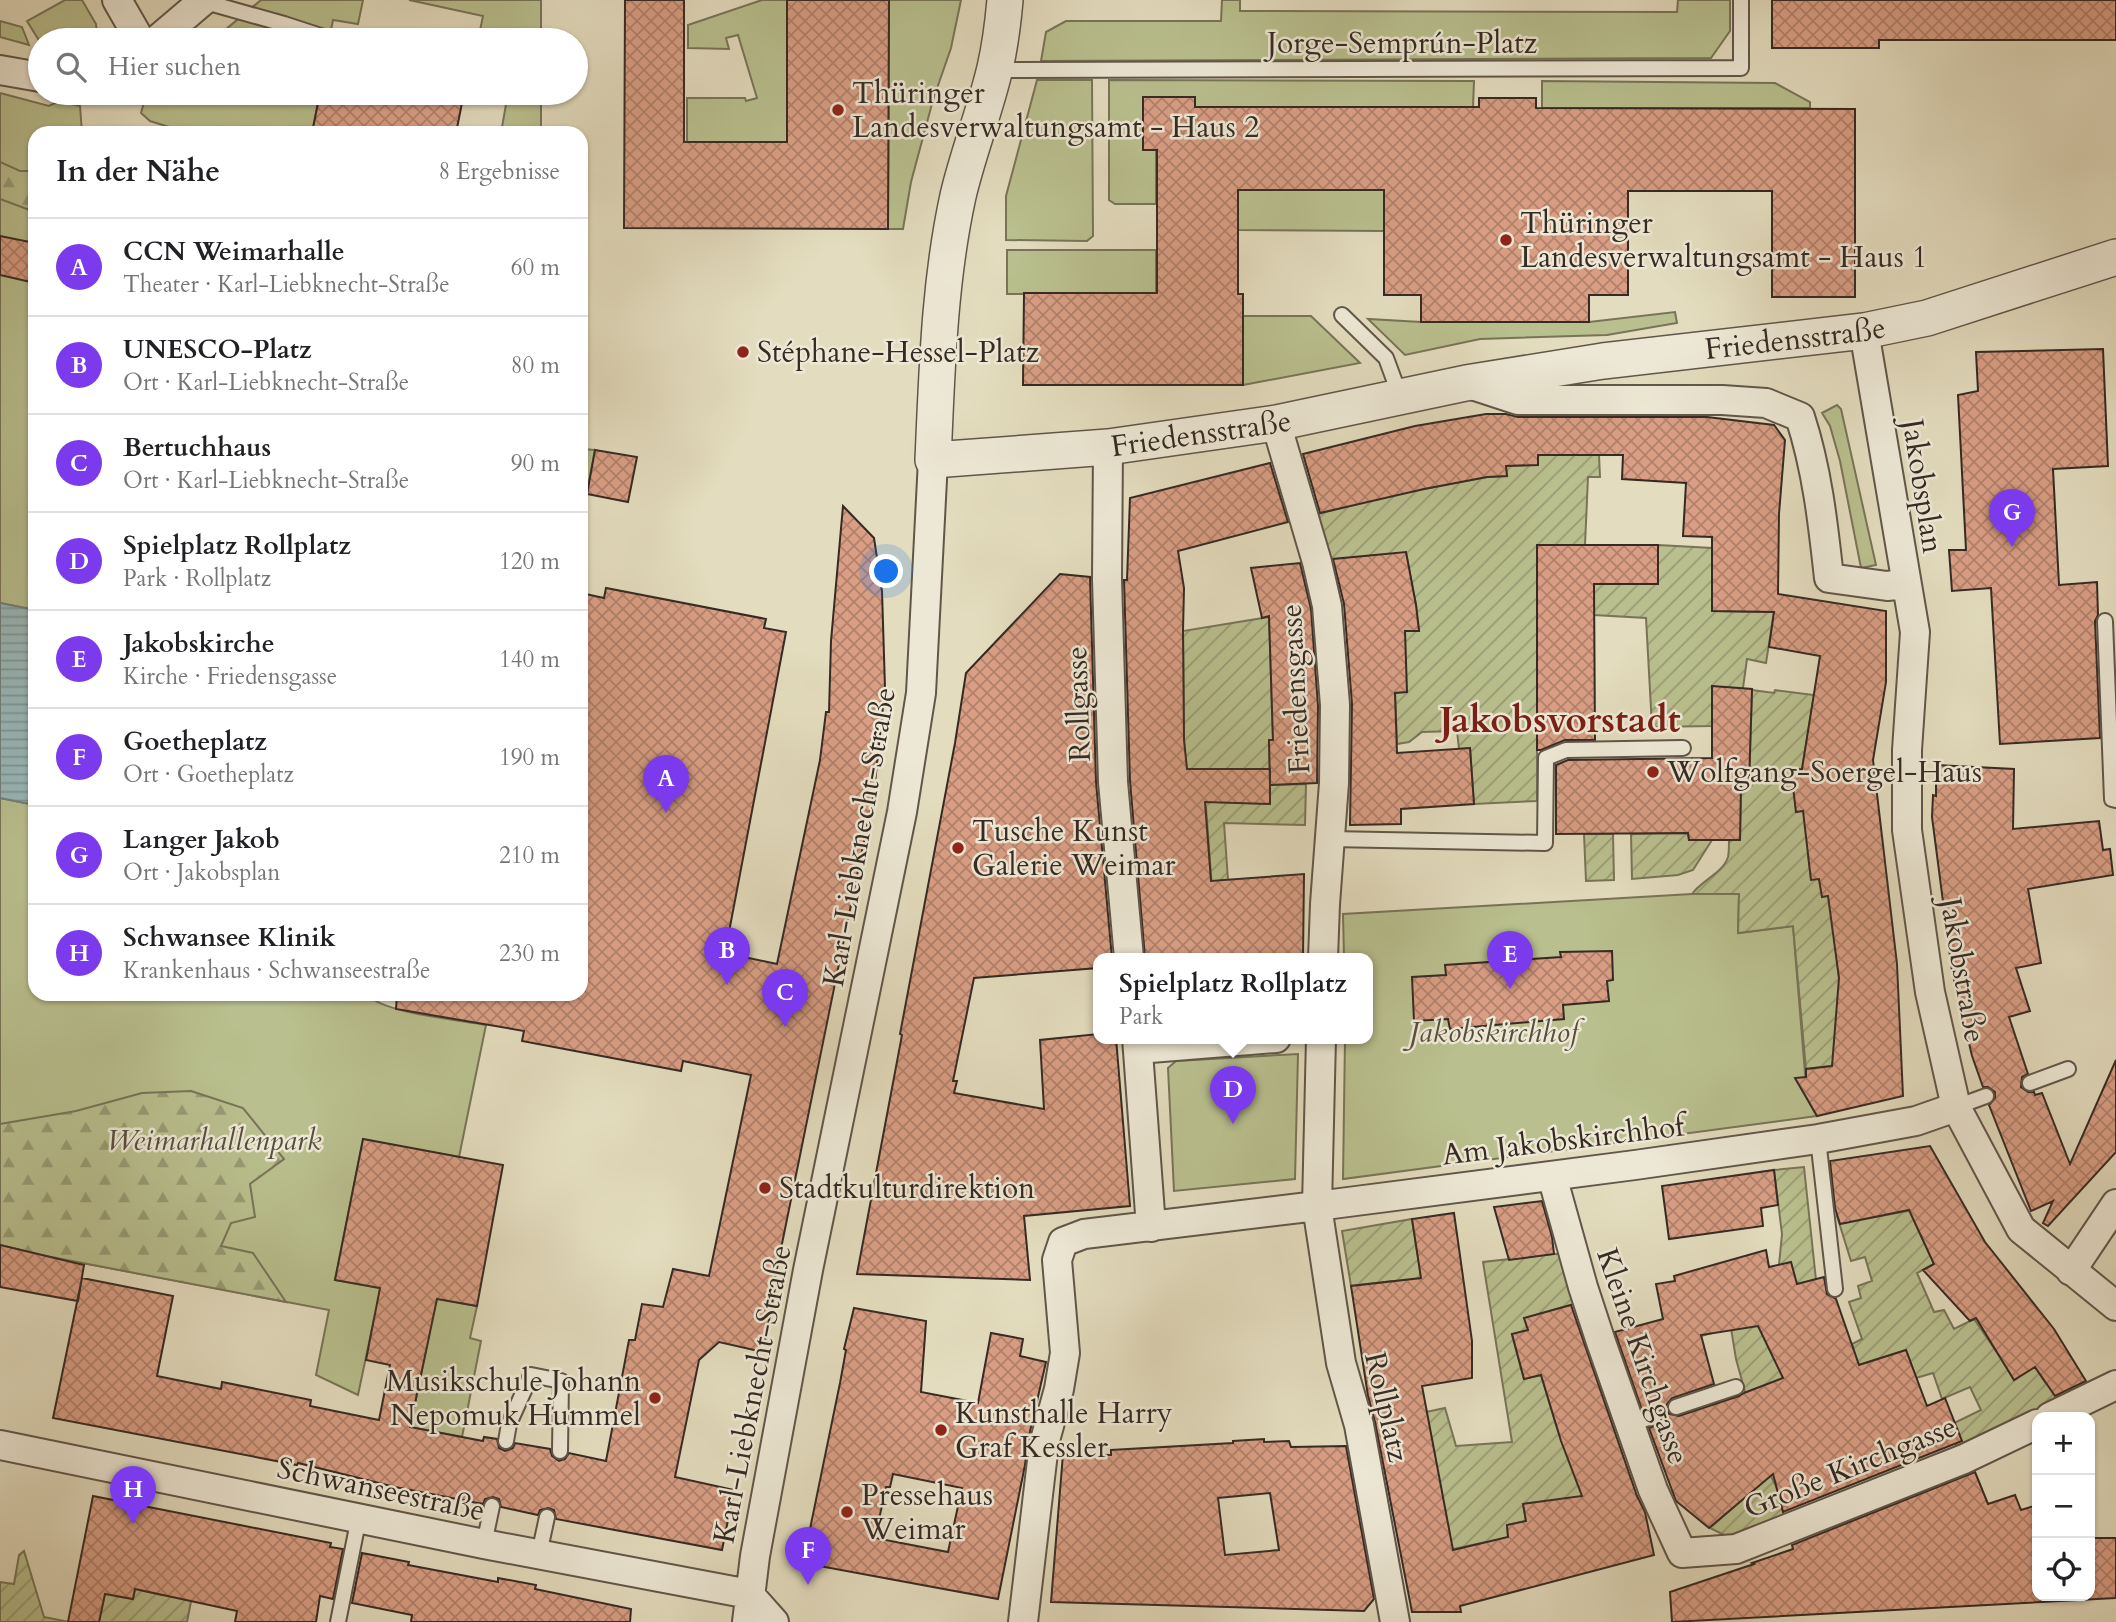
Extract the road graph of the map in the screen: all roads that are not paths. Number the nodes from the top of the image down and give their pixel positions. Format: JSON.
{"nodes":[{"id":1,"x":117,"y":0,"type":"edge"},
{"id":2,"x":1005,"y":0,"type":"edge"},
{"id":3,"x":1741,"y":0,"type":"edge"},
{"id":4,"x":203,"y":1,"type":"edge"},
{"id":5,"x":132,"y":28,"type":"edge"},
{"id":6,"x":171,"y":28,"type":"edge"},
{"id":7,"x":296,"y":28,"type":"edge"},
{"id":8,"x":0,"y":70,"type":"edge"},
{"id":9,"x":995,"y":70,"type":"junction"},
{"id":10,"x":28,"y":75,"type":"edge"},
{"id":11,"x":2116,"y":257,"type":"edge"},
{"id":12,"x":1342,"y":315,"type":"dead end"},
{"id":13,"x":1864,"y":331,"type":"junction"},
{"id":14,"x":1466,"y":383,"type":"junction"},
{"id":15,"x":1401,"y":397,"type":"junction"},
{"id":16,"x":1722,"y":400,"type":"joint"},
{"id":17,"x":1276,"y":423,"type":"junction"},
{"id":18,"x":1108,"y":447,"type":"junction"},
{"id":19,"x":933,"y":460,"type":"junction"},
{"id":20,"x":1905,"y":584,"type":"junction"},
{"id":21,"x":2105,"y":621,"type":"dead end"},
{"id":22,"x":1683,"y":748,"type":"dead end"},
{"id":23,"x":2116,"y":800,"type":"edge"},
{"id":24,"x":1330,"y":839,"type":"junction"},
{"id":25,"x":1129,"y":953,"type":"edge"},
{"id":26,"x":1323,"y":953,"type":"edge"},
{"id":27,"x":1137,"y":1044,"type":"edge"},
{"id":28,"x":1321,"y":1044,"type":"edge"},
{"id":29,"x":2068,"y":1069,"type":"dead end"},
{"id":30,"x":2031,"y":1083,"type":"dead end"},
{"id":31,"x":1986,"y":1096,"type":"dead end"},
{"id":32,"x":1956,"y":1107,"type":"junction"},
{"id":33,"x":1818,"y":1139,"type":"junction"},
{"id":34,"x":1552,"y":1176,"type":"junction"},
{"id":35,"x":2116,"y":1204,"type":"edge"},
{"id":36,"x":1317,"y":1206,"type":"junction"},
{"id":37,"x":1151,"y":1227,"type":"junction"},
{"id":38,"x":2071,"y":1271,"type":"junction"},
{"id":39,"x":1835,"y":1289,"type":"dead end"},
{"id":40,"x":2116,"y":1307,"type":"edge"},
{"id":41,"x":2116,"y":1385,"type":"edge"},
{"id":42,"x":1736,"y":1387,"type":"dead end"},
{"id":43,"x":1676,"y":1407,"type":"dead end"},
{"id":44,"x":2060,"y":1412,"type":"edge"},
{"id":45,"x":2032,"y":1425,"type":"edge"},
{"id":46,"x":506,"y":1441,"type":"dead end"},
{"id":47,"x":0,"y":1446,"type":"edge"},
{"id":48,"x":560,"y":1451,"type":"dead end"},
{"id":49,"x":492,"y":1506,"type":"dead end"},
{"id":50,"x":359,"y":1517,"type":"junction"},
{"id":51,"x":547,"y":1517,"type":"dead end"},
{"id":52,"x":484,"y":1544,"type":"junction"},
{"id":53,"x":1682,"y":1553,"type":"joint"},
{"id":54,"x":539,"y":1554,"type":"junction"},
{"id":55,"x":749,"y":1594,"type":"junction"},
{"id":56,"x":1023,"y":1620,"type":"edge"},
{"id":57,"x":338,"y":1622,"type":"edge"},
{"id":58,"x":747,"y":1622,"type":"edge"},
{"id":59,"x":774,"y":1622,"type":"edge"},
{"id":60,"x":1395,"y":1622,"type":"edge"}],
"edges":[{"from":1,"to":5,"type":"street"},
{"from":2,"to":9,"type":"street"},
{"from":3,"to":9,"type":"lane","name":"Jorge-Semprún-Platz"},
{"from":4,"to":6,"type":"street"},
{"from":4,"to":7,"type":"lane"},
{"from":8,"to":10,"type":"street"},
{"from":9,"to":19,"type":"street"},
{"from":11,"to":13,"type":"street","name":"Friedensstraße"},
{"from":12,"to":15,"type":"lane"},
{"from":13,"to":14,"type":"street","name":"Friedensstraße"},
{"from":13,"to":20,"type":"street","name":"Jakobsplan"},
{"from":14,"to":15,"type":"street","name":"Friedensstraße"},
{"from":14,"to":16,"type":"street","name":"Friedensstraße"},
{"from":15,"to":17,"type":"street","name":"Friedensstraße"},
{"from":16,"to":20,"type":"street","name":"Jakobsplan"},
{"from":17,"to":18,"type":"street","name":"Friedensstraße"},
{"from":17,"to":24,"type":"street","name":"Friedensgasse"},
{"from":18,"to":19,"type":"street","name":"Friedensstraße"},
{"from":18,"to":25,"type":"street","name":"Rollgasse"},
{"from":19,"to":55,"type":"street","name":"Karl-Liebknecht-Straße"},
{"from":20,"to":32,"type":"street","name":"Jakobstraße"},
{"from":21,"to":23,"type":"lane"},
{"from":22,"to":24,"type":"lane"},
{"from":24,"to":26,"type":"street","name":"Friedensgasse"},
{"from":27,"to":37,"type":"street"},
{"from":28,"to":36,"type":"street","name":"Rollplatz"},
{"from":29,"to":30,"type":"lane"},
{"from":31,"to":32,"type":"lane"},
{"from":32,"to":33,"type":"street","name":"Am Jakobskirchhof"},
{"from":32,"to":38,"type":"street","name":"Jakobstraße"},
{"from":33,"to":34,"type":"street","name":"Am Jakobskirchhof"},
{"from":33,"to":39,"type":"lane"},
{"from":34,"to":36,"type":"street","name":"Am Jakobskirchhof"},
{"from":34,"to":53,"type":"street","name":"Kleine Kirchgasse"},
{"from":35,"to":38,"type":"street"},
{"from":36,"to":37,"type":"street"},
{"from":36,"to":60,"type":"street","name":"Rollplatz"},
{"from":37,"to":56,"type":"street"},
{"from":38,"to":40,"type":"street","name":"Jakobstraße"},
{"from":41,"to":44,"type":"street"},
{"from":42,"to":43,"type":"lane"},
{"from":45,"to":53,"type":"street","name":"Große Kirchgasse"},
{"from":46,"to":48,"type":"lane"},
{"from":47,"to":50,"type":"street","name":"Schwanseestraße"},
{"from":49,"to":52,"type":"lane"},
{"from":50,"to":52,"type":"street","name":"Schwanseestraße"},
{"from":50,"to":57,"type":"lane"},
{"from":51,"to":54,"type":"lane"},
{"from":52,"to":54,"type":"street","name":"Schwanseestraße"},
{"from":54,"to":55,"type":"street","name":"Schwanseestraße"},
{"from":55,"to":58,"type":"street","name":"Karl-Liebknecht-Straße"},
{"from":55,"to":59,"type":"street"}]}
